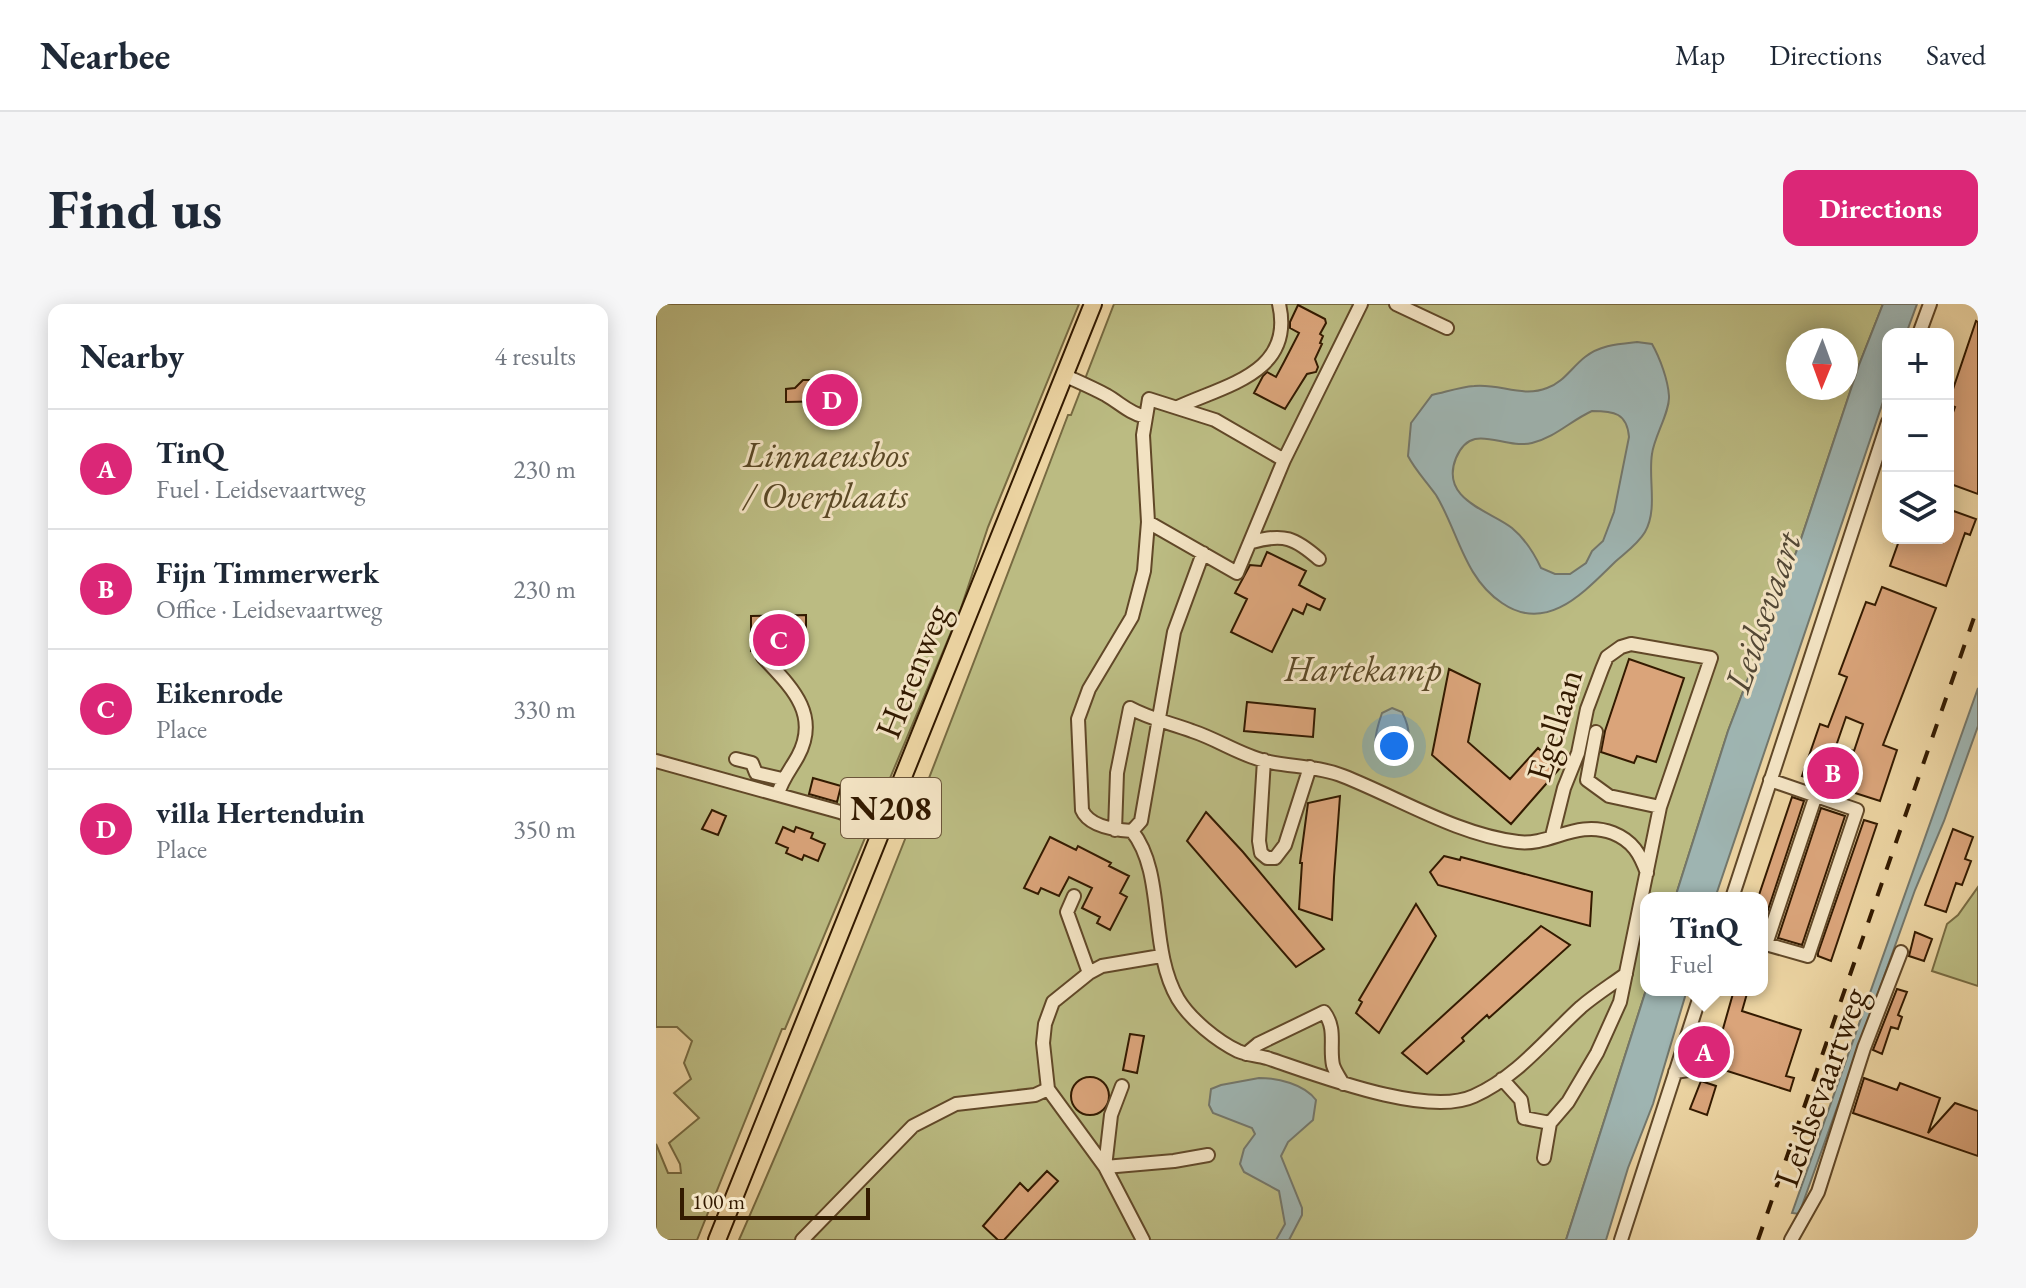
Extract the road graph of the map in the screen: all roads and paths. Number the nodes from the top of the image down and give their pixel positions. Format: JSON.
{"nodes":[{"id":1,"x":1093,"y":304,"type":"edge"},
{"id":2,"x":1279,"y":304,"type":"edge"},
{"id":3,"x":1361,"y":304,"type":"edge"},
{"id":4,"x":1396,"y":304,"type":"edge"},
{"id":5,"x":1930,"y":304,"type":"edge"},
{"id":6,"x":1447,"y":328,"type":"dead end"},
{"id":7,"x":1921,"y":328,"type":"edge"},
{"id":8,"x":1066,"y":376,"type":"junction"},
{"id":9,"x":1178,"y":407,"type":"junction"},
{"id":10,"x":1145,"y":417,"type":"junction"},
{"id":11,"x":1882,"y":440,"type":"edge"},
{"id":12,"x":1284,"y":460,"type":"junction"},
{"id":13,"x":1148,"y":522,"type":"junction"},
{"id":14,"x":1252,"y":542,"type":"junction"},
{"id":15,"x":1203,"y":553,"type":"junction"},
{"id":16,"x":1319,"y":559,"type":"dead end"},
{"id":17,"x":763,"y":657,"type":"dead end"},
{"id":18,"x":1159,"y":721,"type":"junction"},
{"id":19,"x":1596,"y":732,"type":"dead end"},
{"id":20,"x":736,"y":759,"type":"dead end"},
{"id":21,"x":1264,"y":760,"type":"junction"},
{"id":22,"x":656,"y":761,"type":"edge"},
{"id":23,"x":1310,"y":767,"type":"junction"},
{"id":24,"x":782,"y":779,"type":"junction"},
{"id":25,"x":1770,"y":780,"type":"junction"},
{"id":26,"x":778,"y":794,"type":"junction"},
{"id":27,"x":1816,"y":795,"type":"junction"},
{"id":28,"x":1660,"y":807,"type":"junction"},
{"id":29,"x":1115,"y":830,"type":"junction"},
{"id":30,"x":1132,"y":831,"type":"junction"},
{"id":31,"x":881,"y":832,"type":"junction"},
{"id":32,"x":1552,"y":836,"type":"junction"},
{"id":33,"x":1647,"y":873,"type":"junction"},
{"id":34,"x":1643,"y":892,"type":"edge"},
{"id":35,"x":1734,"y":892,"type":"edge"},
{"id":36,"x":1074,"y":896,"type":"dead end"},
{"id":37,"x":1640,"y":907,"type":"edge"},
{"id":38,"x":1768,"y":932,"type":"edge"},
{"id":39,"x":1768,"y":944,"type":"edge"},
{"id":40,"x":1901,"y":952,"type":"dead end"},
{"id":41,"x":1161,"y":956,"type":"junction"},
{"id":42,"x":1089,"y":973,"type":"junction"},
{"id":43,"x":1626,"y":974,"type":"junction"},
{"id":44,"x":1700,"y":996,"type":"edge"},
{"id":45,"x":1691,"y":1025,"type":"junction"},
{"id":46,"x":1246,"y":1054,"type":"junction"},
{"id":47,"x":1675,"y":1072,"type":"junction"},
{"id":48,"x":1502,"y":1079,"type":"junction"},
{"id":49,"x":1343,"y":1084,"type":"junction"},
{"id":50,"x":1122,"y":1086,"type":"dead end"},
{"id":51,"x":1048,"y":1089,"type":"junction"},
{"id":52,"x":1550,"y":1123,"type":"junction"},
{"id":53,"x":1208,"y":1155,"type":"dead end"},
{"id":54,"x":1544,"y":1158,"type":"dead end"},
{"id":55,"x":1105,"y":1167,"type":"junction"},
{"id":56,"x":717,"y":1240,"type":"edge"},
{"id":57,"x":802,"y":1240,"type":"edge"},
{"id":58,"x":1143,"y":1240,"type":"edge"},
{"id":59,"x":1621,"y":1240,"type":"edge"},
{"id":60,"x":1791,"y":1240,"type":"edge"}],
"edges":[{"from":1,"to":8,"type":"main road","name":"Herenweg","number":"N208"},
{"from":2,"to":9,"type":"street"},
{"from":3,"to":12,"type":"street"},
{"from":4,"to":6,"type":"street"},
{"from":5,"to":7,"type":"street"},
{"from":8,"to":10,"type":"street"},
{"from":8,"to":31,"type":"main road","name":"Herenweg","number":"N208"},
{"from":9,"to":10,"type":"street"},
{"from":9,"to":12,"type":"street"},
{"from":10,"to":13,"type":"street"},
{"from":11,"to":25,"type":"street"},
{"from":12,"to":14,"type":"street"},
{"from":13,"to":15,"type":"street"},
{"from":13,"to":29,"type":"street"},
{"from":14,"to":15,"type":"street"},
{"from":14,"to":16,"type":"street"},
{"from":15,"to":18,"type":"street"},
{"from":17,"to":24,"type":"street"},
{"from":18,"to":21,"type":"street"},
{"from":18,"to":29,"type":"street"},
{"from":18,"to":30,"type":"street"},
{"from":19,"to":28,"type":"street"},
{"from":20,"to":24,"type":"street"},
{"from":21,"to":23,"type":"street"},
{"from":21,"to":23,"type":"street"},
{"from":22,"to":26,"type":"street"},
{"from":23,"to":32,"type":"street"},
{"from":24,"to":26,"type":"street"},
{"from":25,"to":27,"type":"street"},
{"from":25,"to":35,"type":"street"},
{"from":26,"to":31,"type":"street"},
{"from":27,"to":38,"type":"street"},
{"from":27,"to":39,"type":"street"},
{"from":28,"to":32,"type":"street","name":"Egellaan"},
{"from":28,"to":33,"type":"street"},
{"from":29,"to":30,"type":"street"},
{"from":30,"to":41,"type":"street"},
{"from":31,"to":56,"type":"main road","name":"Herenweg","number":"N208"},
{"from":32,"to":33,"type":"street"},
{"from":33,"to":34,"type":"street"},
{"from":36,"to":42,"type":"street"},
{"from":37,"to":43,"type":"street"},
{"from":40,"to":60,"type":"street","name":"Leidsevaartweg"},
{"from":41,"to":42,"type":"street"},
{"from":41,"to":46,"type":"street"},
{"from":42,"to":51,"type":"street"},
{"from":43,"to":48,"type":"street"},
{"from":43,"to":52,"type":"street"},
{"from":44,"to":45,"type":"street"},
{"from":45,"to":47,"type":"street"},
{"from":45,"to":47,"type":"street"},
{"from":46,"to":49,"type":"street"},
{"from":46,"to":49,"type":"street"},
{"from":47,"to":59,"type":"street"},
{"from":48,"to":49,"type":"street"},
{"from":48,"to":52,"type":"street"},
{"from":50,"to":55,"type":"street"},
{"from":51,"to":55,"type":"street"},
{"from":51,"to":57,"type":"street"},
{"from":52,"to":54,"type":"street"},
{"from":53,"to":55,"type":"street"},
{"from":55,"to":58,"type":"street"}]}
